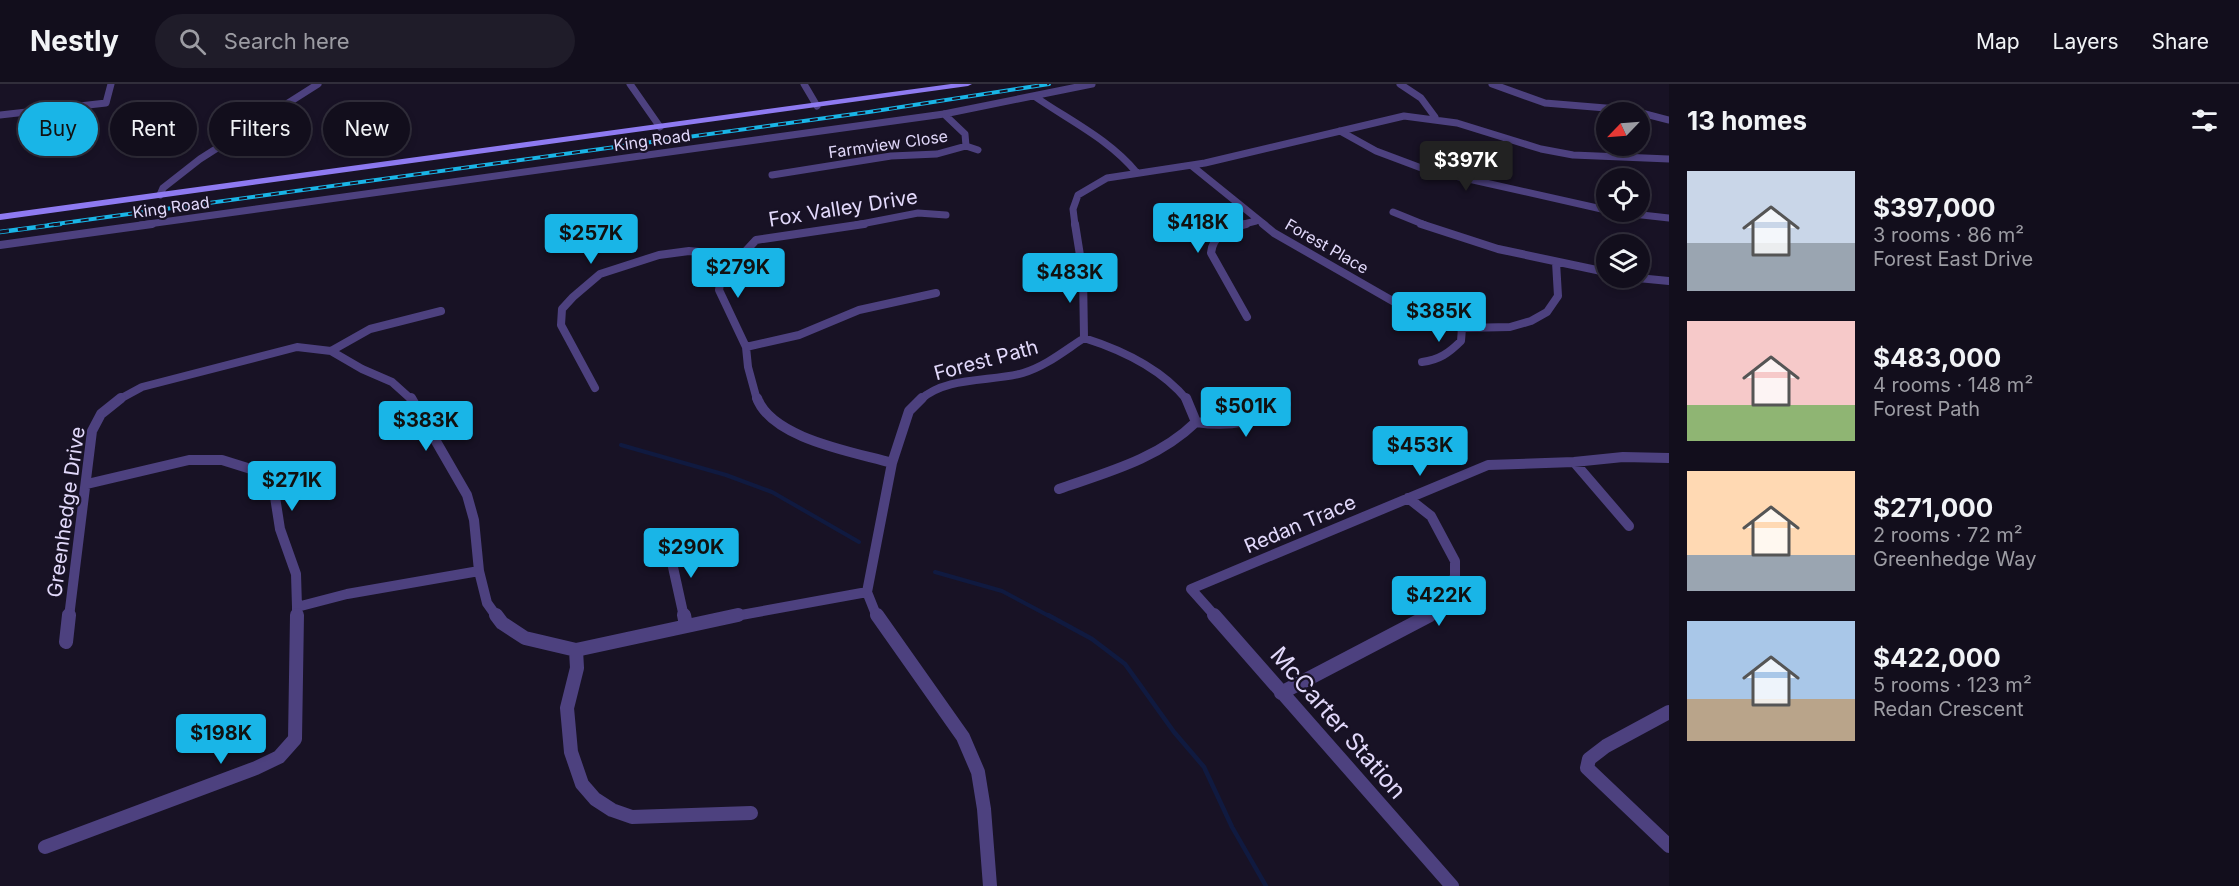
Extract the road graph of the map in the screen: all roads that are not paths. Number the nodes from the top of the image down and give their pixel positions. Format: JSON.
{"nodes":[{"id":1,"x":111,"y":84,"type":"edge"},
{"id":2,"x":318,"y":84,"type":"edge"},
{"id":3,"x":630,"y":84,"type":"edge"},
{"id":4,"x":804,"y":84,"type":"edge"},
{"id":5,"x":968,"y":84,"type":"edge"},
{"id":6,"x":1092,"y":84,"type":"edge"},
{"id":7,"x":1400,"y":84,"type":"edge"},
{"id":8,"x":1492,"y":84,"type":"edge"},
{"id":9,"x":1034,"y":96,"type":"junction"},
{"id":10,"x":817,"y":106,"type":"junction"},
{"id":11,"x":944,"y":114,"type":"junction"},
{"id":12,"x":0,"y":115,"type":"edge"},
{"id":13,"x":1435,"y":117,"type":"junction"},
{"id":14,"x":1669,"y":120,"type":"edge"},
{"id":15,"x":660,"y":127,"type":"junction"},
{"id":16,"x":1340,"y":131,"type":"junction"},
{"id":17,"x":966,"y":146,"type":"junction"},
{"id":18,"x":978,"y":150,"type":"dead end"},
{"id":19,"x":1669,"y":159,"type":"edge"},
{"id":20,"x":1192,"y":166,"type":"junction"},
{"id":21,"x":1137,"y":173,"type":"junction"},
{"id":22,"x":772,"y":175,"type":"dead end"},
{"id":23,"x":160,"y":195,"type":"junction"},
{"id":24,"x":1596,"y":208,"type":"edge"},
{"id":25,"x":1393,"y":212,"type":"dead end"},
{"id":26,"x":946,"y":215,"type":"dead end"},
{"id":27,"x":1650,"y":216,"type":"edge"},
{"id":28,"x":0,"y":217,"type":"edge"},
{"id":29,"x":1669,"y":218,"type":"edge"},
{"id":30,"x":1256,"y":221,"type":"junction"},
{"id":31,"x":0,"y":244,"type":"edge"},
{"id":32,"x":737,"y":262,"type":"junction"},
{"id":33,"x":1556,"y":262,"type":"junction"},
{"id":34,"x":1596,"y":270,"type":"edge"},
{"id":35,"x":1650,"y":279,"type":"edge"},
{"id":36,"x":1669,"y":281,"type":"edge"},
{"id":37,"x":936,"y":293,"type":"dead end"},
{"id":38,"x":441,"y":311,"type":"dead end"},
{"id":39,"x":1246,"y":317,"type":"dead end"},
{"id":40,"x":1462,"y":328,"type":"junction"},
{"id":41,"x":1084,"y":338,"type":"junction"},
{"id":42,"x":746,"y":347,"type":"junction"},
{"id":43,"x":331,"y":351,"type":"junction"},
{"id":44,"x":1422,"y":362,"type":"dead end"},
{"id":45,"x":596,"y":388,"type":"dead end"},
{"id":46,"x":1286,"y":404,"type":"dead end"},
{"id":47,"x":1196,"y":422,"type":"junction"},
{"id":48,"x":1669,"y":458,"type":"edge"},
{"id":49,"x":1574,"y":462,"type":"junction"},
{"id":50,"x":892,"y":463,"type":"junction"},
{"id":51,"x":87,"y":484,"type":"junction"},
{"id":52,"x":1059,"y":489,"type":"dead end"},
{"id":53,"x":1408,"y":498,"type":"junction"},
{"id":54,"x":1629,"y":526,"type":"dead end"},
{"id":55,"x":667,"y":540,"type":"dead end"},
{"id":56,"x":479,"y":571,"type":"junction"},
{"id":57,"x":1191,"y":589,"type":"joint"},
{"id":58,"x":867,"y":592,"type":"junction"},
{"id":59,"x":297,"y":607,"type":"junction"},
{"id":60,"x":686,"y":626,"type":"junction"},
{"id":61,"x":66,"y":642,"type":"dead end"},
{"id":62,"x":576,"y":650,"type":"junction"},
{"id":63,"x":1281,"y":693,"type":"junction"},
{"id":64,"x":1669,"y":712,"type":"edge"},
{"id":65,"x":751,"y":813,"type":"dead end"},
{"id":66,"x":1669,"y":846,"type":"edge"},
{"id":67,"x":45,"y":847,"type":"dead end"},
{"id":68,"x":990,"y":886,"type":"edge"},
{"id":69,"x":1452,"y":886,"type":"edge"}],
"edges":[{"from":1,"to":12,"type":"street"},
{"from":2,"to":23,"type":"street"},
{"from":3,"to":15,"type":"street"},
{"from":4,"to":10,"type":"street"},
{"from":5,"to":10,"type":"main road"},
{"from":6,"to":9,"type":"street","name":"King Road"},
{"from":7,"to":13,"type":"street"},
{"from":8,"to":14,"type":"street"},
{"from":9,"to":11,"type":"street","name":"King Road"},
{"from":9,"to":21,"type":"street"},
{"from":10,"to":15,"type":"main road"},
{"from":11,"to":17,"type":"street","name":"Farmview Close"},
{"from":11,"to":31,"type":"street","name":"King Road"},
{"from":13,"to":16,"type":"street"},
{"from":13,"to":19,"type":"street"},
{"from":15,"to":23,"type":"main road"},
{"from":16,"to":20,"type":"street"},
{"from":16,"to":24,"type":"street"},
{"from":17,"to":18,"type":"street"},
{"from":17,"to":22,"type":"street","name":"Farmview Close"},
{"from":20,"to":21,"type":"street"},
{"from":20,"to":30,"type":"street","name":"Forest Place"},
{"from":21,"to":41,"type":"street"},
{"from":23,"to":28,"type":"main road"},
{"from":25,"to":33,"type":"street"},
{"from":26,"to":32,"type":"street","name":"Fox Valley Drive"},
{"from":27,"to":29,"type":"street"},
{"from":30,"to":39,"type":"street"},
{"from":30,"to":40,"type":"street","name":"Forest Place"},
{"from":32,"to":42,"type":"street","name":"Fox Valley Drive"},
{"from":32,"to":45,"type":"street"},
{"from":33,"to":34,"type":"street"},
{"from":33,"to":40,"type":"street","name":"Forest Place"},
{"from":35,"to":36,"type":"street"},
{"from":37,"to":42,"type":"street"},
{"from":38,"to":43,"type":"street"},
{"from":40,"to":44,"type":"street"},
{"from":41,"to":47,"type":"street"},
{"from":41,"to":50,"type":"street","name":"Forest Path"},
{"from":42,"to":50,"type":"street","name":"Fox Valley Drive"},
{"from":43,"to":51,"type":"street","name":"Greenhedge Drive"},
{"from":43,"to":56,"type":"street","name":"Greenhedge Drive"},
{"from":46,"to":47,"type":"street"},
{"from":47,"to":52,"type":"street"},
{"from":48,"to":49,"type":"street","name":"Redan Trace"},
{"from":49,"to":53,"type":"street","name":"Redan Trace"},
{"from":49,"to":54,"type":"street"},
{"from":50,"to":58,"type":"street","name":"Forest Path"},
{"from":51,"to":59,"type":"street"},
{"from":51,"to":61,"type":"street","name":"Greenhedge Drive"},
{"from":53,"to":57,"type":"street","name":"Redan Trace"},
{"from":53,"to":63,"type":"street"},
{"from":55,"to":60,"type":"street"},
{"from":56,"to":59,"type":"street"},
{"from":56,"to":62,"type":"street","name":"Greenhedge Drive"},
{"from":57,"to":63,"type":"street","name":"McCarter Station"},
{"from":58,"to":60,"type":"street","name":"Greenhedge Drive"},
{"from":58,"to":68,"type":"street"},
{"from":59,"to":67,"type":"street"},
{"from":60,"to":62,"type":"street","name":"Greenhedge Drive"},
{"from":62,"to":65,"type":"street"},
{"from":63,"to":69,"type":"street","name":"McCarter Station"},
{"from":64,"to":66,"type":"street"}]}
